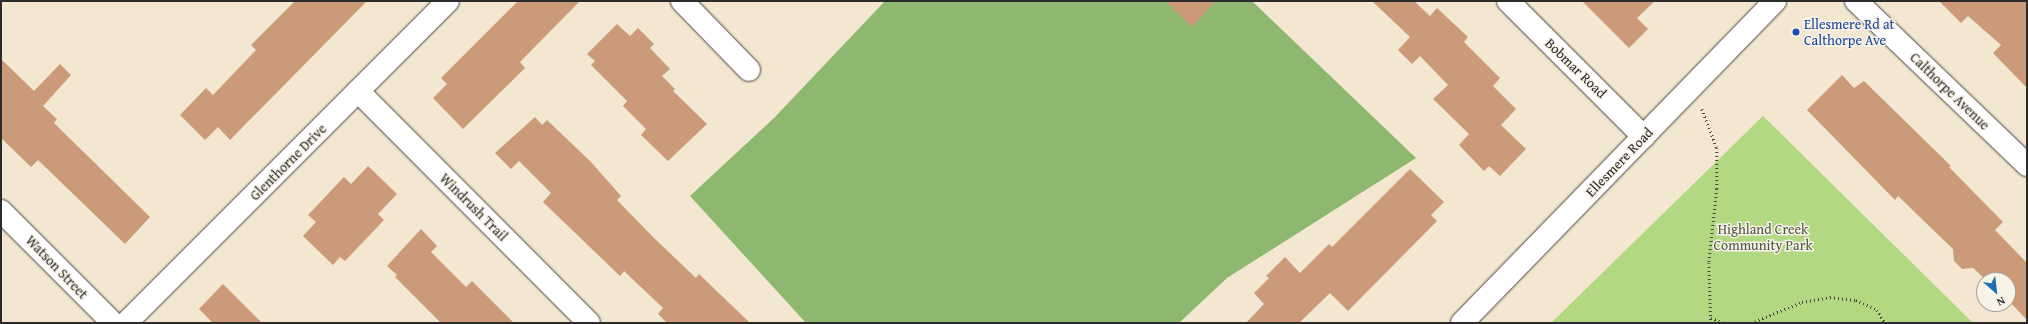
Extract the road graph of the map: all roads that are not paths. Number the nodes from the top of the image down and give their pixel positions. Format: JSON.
{"nodes":[{"id":1,"x":448,"y":1,"type":"edge"},
{"id":2,"x":682,"y":1,"type":"edge"},
{"id":3,"x":1508,"y":1,"type":"edge"},
{"id":4,"x":1775,"y":1,"type":"edge"},
{"id":5,"x":1856,"y":1,"type":"edge"},
{"id":6,"x":749,"y":70,"type":"dead end"},
{"id":7,"x":358,"y":91,"type":"junction"},
{"id":8,"x":1644,"y":137,"type":"junction"},
{"id":9,"x":2027,"y":166,"type":"edge"},
{"id":10,"x":1,"y":210,"type":"edge"},
{"id":11,"x":113,"y":323,"type":"edge"},
{"id":12,"x":126,"y":323,"type":"edge"},
{"id":13,"x":589,"y":323,"type":"edge"},
{"id":14,"x":1462,"y":323,"type":"edge"}],
"edges":[{"from":1,"to":7,"type":"street","name":"Glenthorne Drive"},
{"from":2,"to":6,"type":"street"},
{"from":3,"to":8,"type":"street","name":"Bobmar Road"},
{"from":4,"to":8,"type":"street","name":"Ellesmere Road"},
{"from":5,"to":9,"type":"street","name":"Calthorpe Avenue"},
{"from":7,"to":12,"type":"street","name":"Glenthorne Drive"},
{"from":7,"to":13,"type":"street","name":"Windrush Trail"},
{"from":8,"to":14,"type":"street","name":"Ellesmere Road"},
{"from":10,"to":11,"type":"street","name":"Watson Street"}]}
